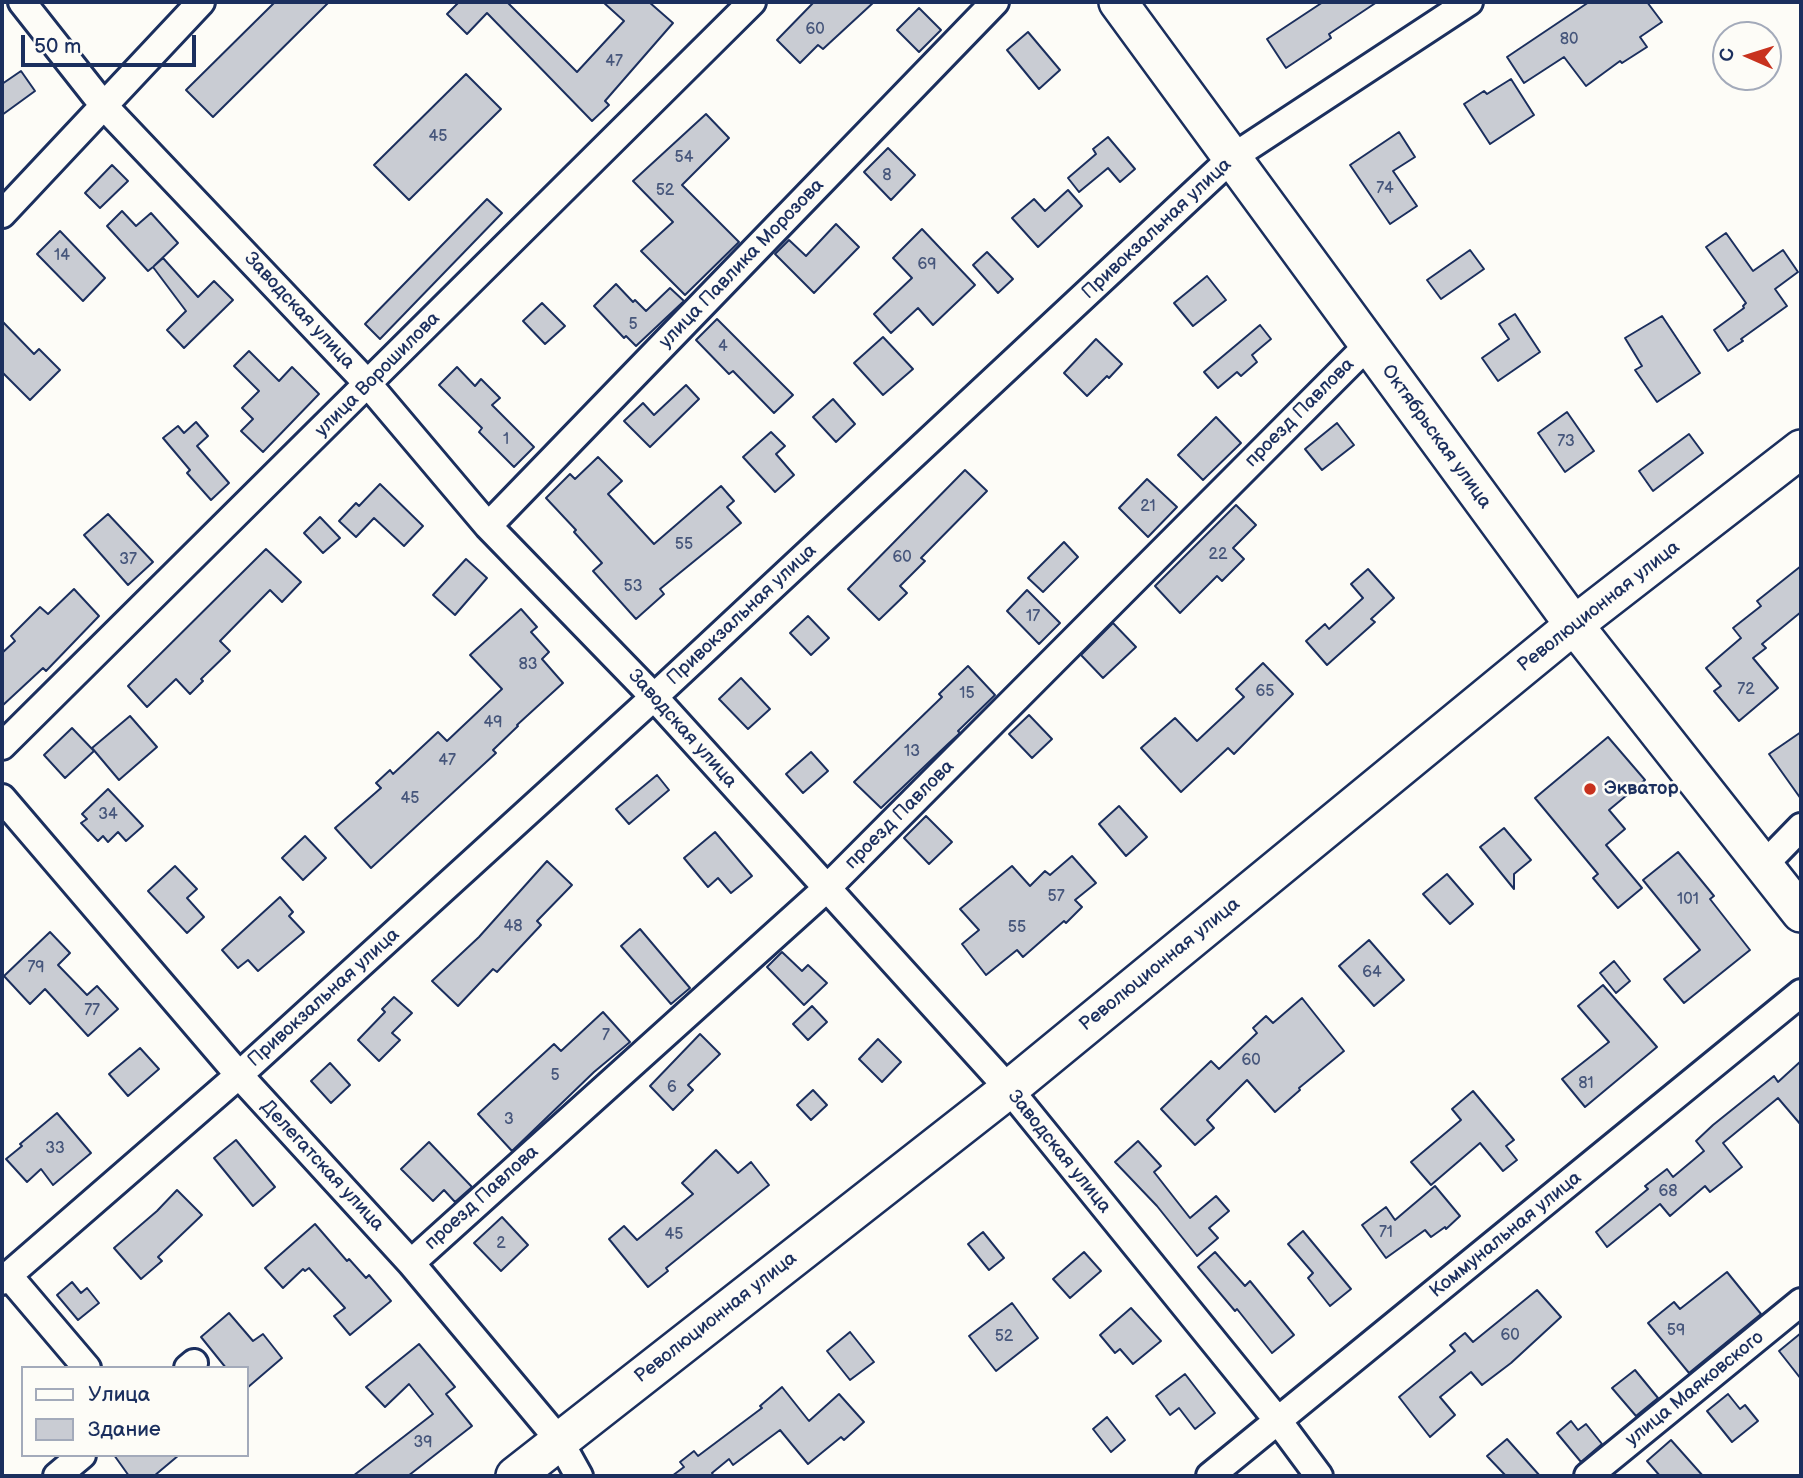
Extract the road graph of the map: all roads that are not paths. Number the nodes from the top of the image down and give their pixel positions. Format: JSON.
{"nodes":[{"id":1,"x":22,"y":2,"type":"edge"},
{"id":2,"x":201,"y":2,"type":"edge"},
{"id":3,"x":752,"y":2,"type":"edge"},
{"id":4,"x":995,"y":2,"type":"edge"},
{"id":5,"x":1118,"y":2,"type":"edge"},
{"id":6,"x":1469,"y":2,"type":"edge"},
{"id":7,"x":104,"y":106,"type":"junction"},
{"id":8,"x":1233,"y":157,"type":"junction"},
{"id":9,"x":2,"y":214,"type":"edge"},
{"id":10,"x":1368,"y":345,"type":"junction"},
{"id":11,"x":368,"y":384,"type":"junction"},
{"id":12,"x":1801,"y":449,"type":"edge"},
{"id":13,"x":488,"y":526,"type":"junction"},
{"id":14,"x":1574,"y":625,"type":"junction"},
{"id":15,"x":654,"y":697,"type":"junction"},
{"id":16,"x":2,"y":746,"type":"edge"},
{"id":17,"x":2,"y":798,"type":"edge"},
{"id":18,"x":1801,"y":827,"type":"edge"},
{"id":19,"x":1763,"y":865,"type":"junction"},
{"id":20,"x":826,"y":889,"type":"junction"},
{"id":21,"x":1801,"y":913,"type":"edge"},
{"id":22,"x":1801,"y":993,"type":"edge"},
{"id":23,"x":239,"y":1075,"type":"junction"},
{"id":24,"x":1009,"y":1089,"type":"junction"},
{"id":25,"x":411,"y":1262,"type":"junction"},
{"id":26,"x":5,"y":1278,"type":"edge"},
{"id":27,"x":1801,"y":1301,"type":"edge"},
{"id":28,"x":85,"y":1366,"type":"edge"},
{"id":29,"x":1279,"y":1422,"type":"junction"},
{"id":30,"x":559,"y":1440,"type":"junction"},
{"id":31,"x":80,"y":1457,"type":"edge"},
{"id":32,"x":57,"y":1476,"type":"edge"},
{"id":33,"x":514,"y":1476,"type":"edge"},
{"id":34,"x":579,"y":1476,"type":"edge"},
{"id":35,"x":1210,"y":1476,"type":"edge"},
{"id":36,"x":1319,"y":1476,"type":"edge"},
{"id":37,"x":1588,"y":1476,"type":"edge"}],
"edges":[{"from":1,"to":7,"type":"street","name":"Заводская улица"},
{"from":2,"to":7,"type":"street"},
{"from":3,"to":11,"type":"street","name":"улица Ворошилова"},
{"from":4,"to":13,"type":"street","name":"улица Павлика Морозова"},
{"from":5,"to":8,"type":"street","name":"Октябрьская улица"},
{"from":6,"to":8,"type":"street","name":"Привокзальная улица"},
{"from":7,"to":9,"type":"street"},
{"from":7,"to":11,"type":"street","name":"Заводская улица"},
{"from":8,"to":10,"type":"street","name":"Октябрьская улица"},
{"from":8,"to":15,"type":"street","name":"Привокзальная улица"},
{"from":10,"to":14,"type":"street","name":"Октябрьская улица"},
{"from":10,"to":20,"type":"street","name":"проезд Павлова"},
{"from":11,"to":13,"type":"street","name":"Заводская улица"},
{"from":11,"to":16,"type":"street","name":"улица Ворошилова"},
{"from":12,"to":14,"type":"street","name":"Революционная улица"},
{"from":13,"to":15,"type":"street","name":"Заводская улица"},
{"from":14,"to":19,"type":"street","name":"Октябрьская улица"},
{"from":14,"to":24,"type":"street","name":"Революционная улица"},
{"from":15,"to":20,"type":"street","name":"Заводская улица"},
{"from":15,"to":23,"type":"street","name":"Привокзальная улица"},
{"from":17,"to":23,"type":"street","name":"Делегатская улица"},
{"from":18,"to":19,"type":"street"},
{"from":19,"to":21,"type":"street","name":"Октябрьская улица"},
{"from":20,"to":24,"type":"street","name":"Заводская улица"},
{"from":20,"to":25,"type":"street","name":"проезд Павлова"},
{"from":22,"to":29,"type":"street","name":"Коммунальная улица"},
{"from":23,"to":25,"type":"street","name":"Делегатская улица"},
{"from":23,"to":26,"type":"street","name":"Привокзальная улица"},
{"from":24,"to":29,"type":"street","name":"Заводская улица"},
{"from":24,"to":30,"type":"street","name":"Революционная улица"},
{"from":25,"to":30,"type":"street","name":"Делегатская улица"},
{"from":26,"to":28,"type":"street"},
{"from":27,"to":37,"type":"street","name":"улица Маяковского"},
{"from":29,"to":35,"type":"street","name":"Коммунальная улица"},
{"from":29,"to":36,"type":"street","name":"Заводская улица"},
{"from":30,"to":33,"type":"street","name":"Революционная улица"},
{"from":30,"to":34,"type":"street","name":"Делегатская улица"},
{"from":31,"to":32,"type":"street"}]}
